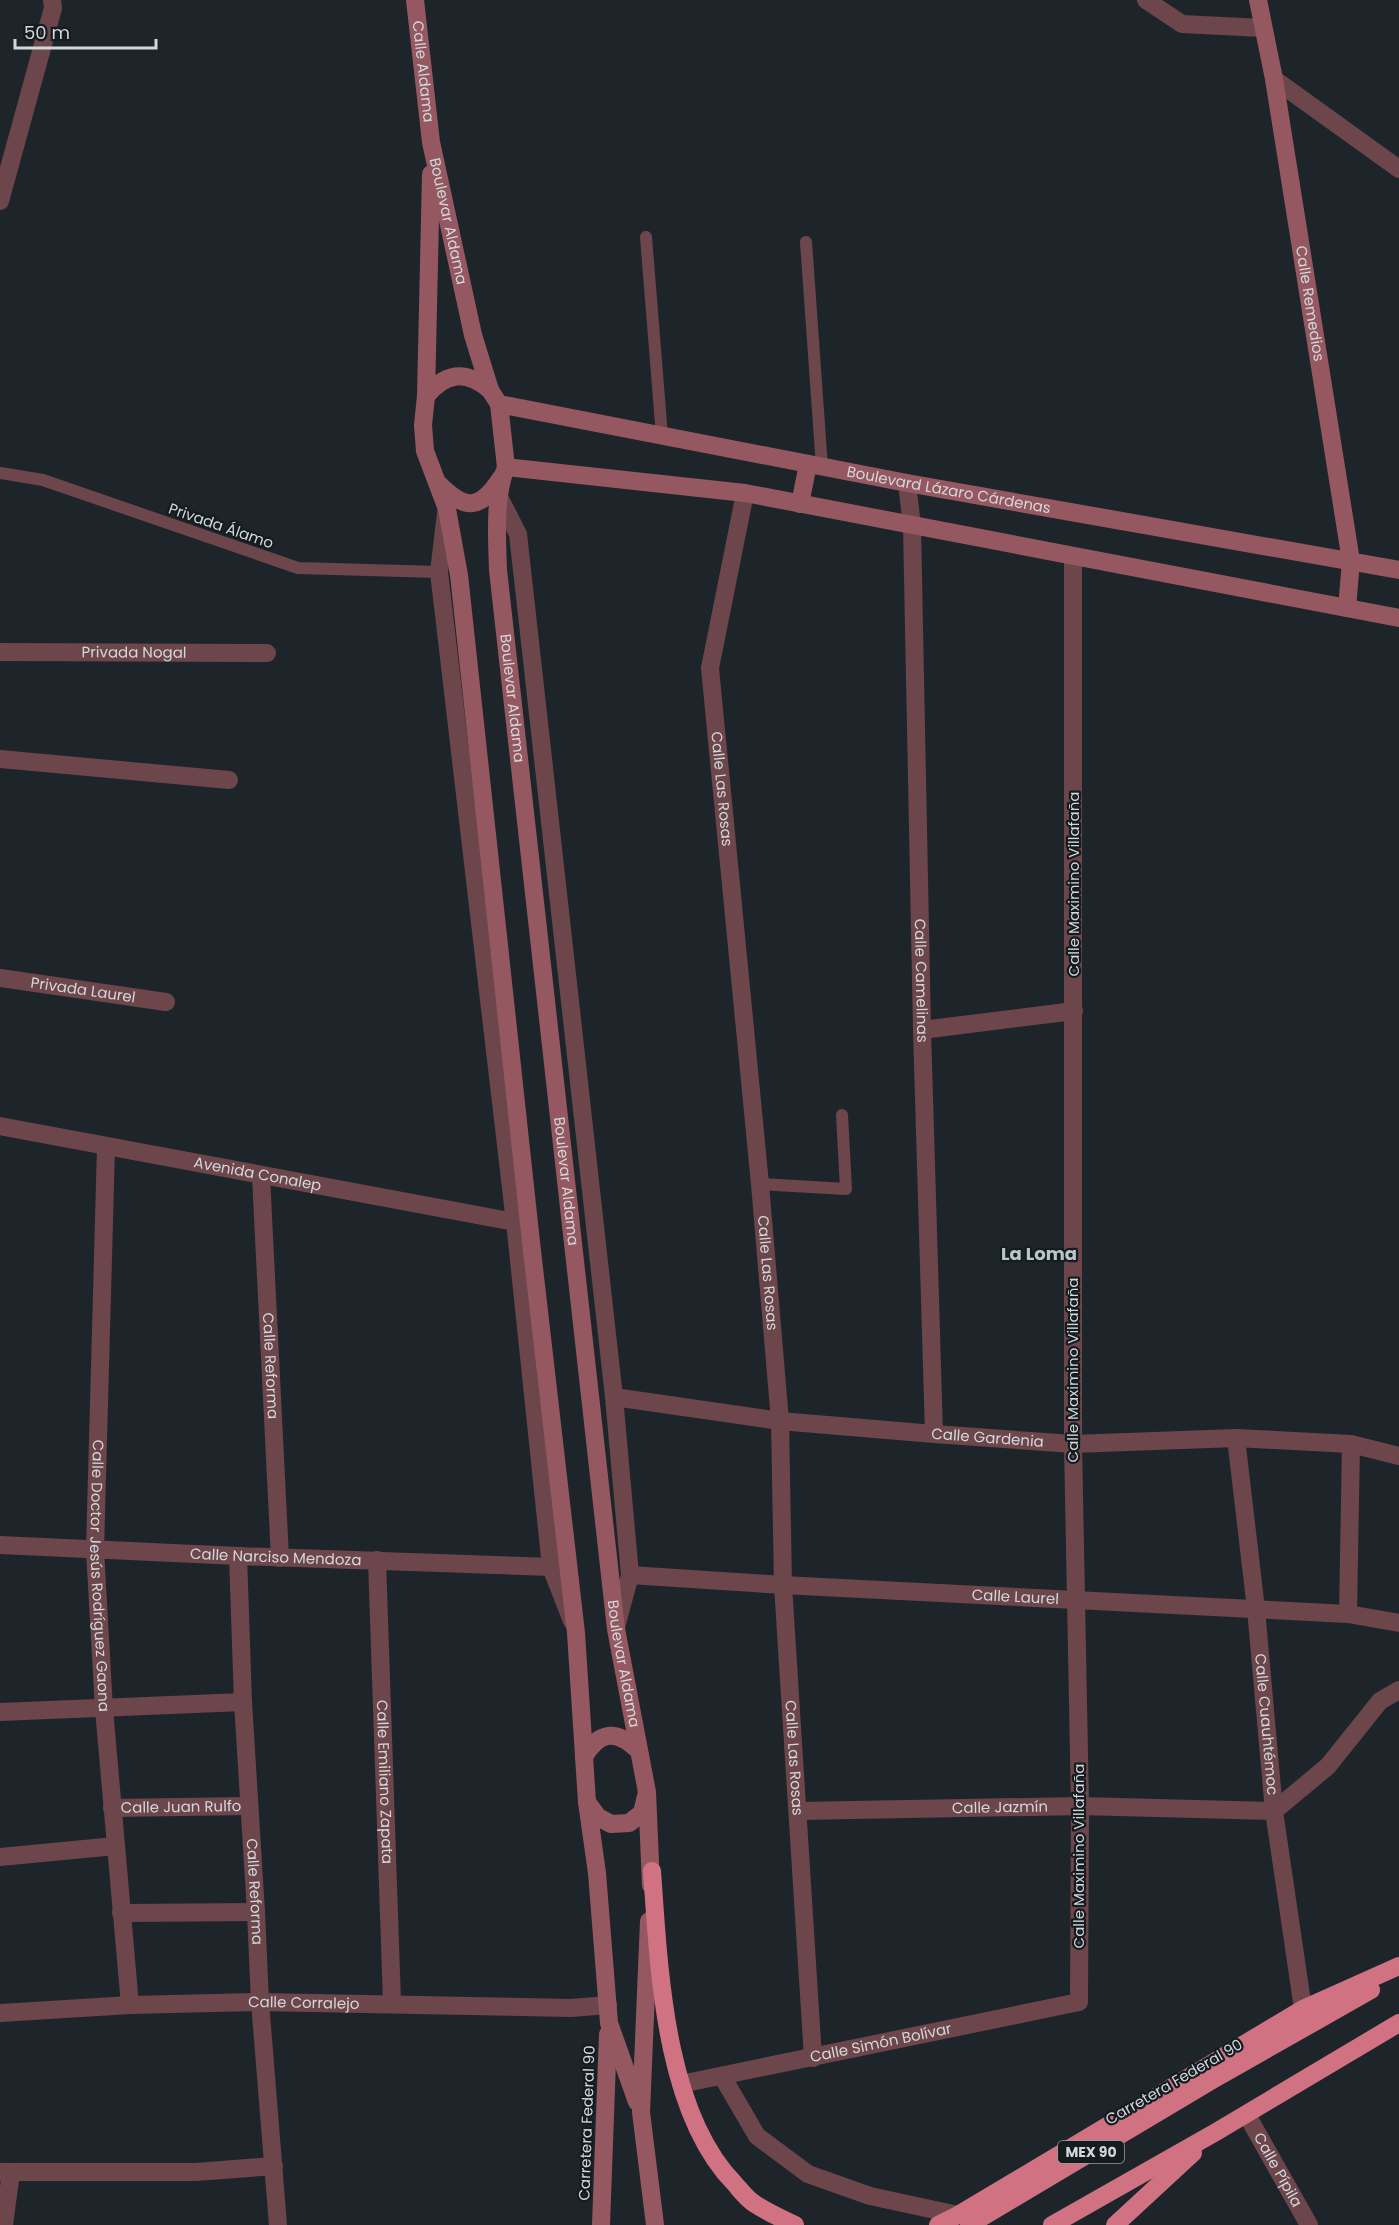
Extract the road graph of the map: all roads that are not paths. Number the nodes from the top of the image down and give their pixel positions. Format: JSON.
{"nodes":[{"id":1,"x":52,"y":0,"type":"edge"},
{"id":2,"x":415,"y":0,"type":"edge"},
{"id":3,"x":1146,"y":0,"type":"edge"},
{"id":4,"x":1258,"y":0,"type":"edge"},
{"id":5,"x":1262,"y":28,"type":"junction"},
{"id":6,"x":1274,"y":79,"type":"junction"},
{"id":7,"x":431,"y":142,"type":"junction"},
{"id":8,"x":1399,"y":169,"type":"edge"},
{"id":9,"x":1,"y":192,"type":"edge"},
{"id":10,"x":646,"y":237,"type":"dead end"},
{"id":11,"x":806,"y":242,"type":"dead end"},
{"id":12,"x":426,"y":396,"type":"junction"},
{"id":13,"x":495,"y":397,"type":"junction"},
{"id":14,"x":663,"y":436,"type":"junction"},
{"id":15,"x":815,"y":465,"type":"junction"},
{"id":16,"x":504,"y":471,"type":"junction"},
{"id":17,"x":0,"y":473,"type":"edge"},
{"id":18,"x":438,"y":482,"type":"junction"},
{"id":19,"x":907,"y":483,"type":"junction"},
{"id":20,"x":745,"y":493,"type":"junction"},
{"id":21,"x":500,"y":499,"type":"junction"},
{"id":22,"x":800,"y":504,"type":"junction"},
{"id":23,"x":447,"y":508,"type":"junction"},
{"id":24,"x":912,"y":526,"type":"junction"},
{"id":25,"x":1073,"y":558,"type":"junction"},
{"id":26,"x":1351,"y":561,"type":"junction"},
{"id":27,"x":1399,"y":570,"type":"edge"},
{"id":28,"x":439,"y":572,"type":"junction"},
{"id":29,"x":1347,"y":608,"type":"junction"},
{"id":30,"x":1399,"y":618,"type":"edge"},
{"id":31,"x":0,"y":652,"type":"edge"},
{"id":32,"x":267,"y":653,"type":"dead end"},
{"id":33,"x":0,"y":759,"type":"edge"},
{"id":34,"x":229,"y":780,"type":"dead end"},
{"id":35,"x":0,"y":978,"type":"edge"},
{"id":36,"x":166,"y":1002,"type":"dead end"},
{"id":37,"x":1074,"y":1011,"type":"junction"},
{"id":38,"x":921,"y":1030,"type":"junction"},
{"id":39,"x":842,"y":1115,"type":"dead end"},
{"id":40,"x":0,"y":1125,"type":"edge"},
{"id":41,"x":106,"y":1147,"type":"junction"},
{"id":42,"x":261,"y":1176,"type":"junction"},
{"id":43,"x":760,"y":1184,"type":"junction"},
{"id":44,"x":515,"y":1222,"type":"junction"},
{"id":45,"x":614,"y":1397,"type":"junction"},
{"id":46,"x":780,"y":1421,"type":"junction"},
{"id":47,"x":934,"y":1434,"type":"junction"},
{"id":48,"x":1236,"y":1438,"type":"junction"},
{"id":49,"x":1073,"y":1444,"type":"junction"},
{"id":50,"x":1351,"y":1444,"type":"junction"},
{"id":51,"x":1399,"y":1456,"type":"edge"},
{"id":52,"x":0,"y":1545,"type":"edge"},
{"id":53,"x":95,"y":1550,"type":"junction"},
{"id":54,"x":238,"y":1557,"type":"junction"},
{"id":55,"x":280,"y":1558,"type":"junction"},
{"id":56,"x":376,"y":1560,"type":"junction"},
{"id":57,"x":551,"y":1567,"type":"junction"},
{"id":58,"x":630,"y":1575,"type":"junction"},
{"id":59,"x":783,"y":1585,"type":"junction"},
{"id":60,"x":1075,"y":1599,"type":"junction"},
{"id":61,"x":1256,"y":1610,"type":"junction"},
{"id":62,"x":1348,"y":1614,"type":"junction"},
{"id":63,"x":1399,"y":1623,"type":"edge"},
{"id":64,"x":616,"y":1629,"type":"junction"},
{"id":65,"x":576,"y":1633,"type":"junction"},
{"id":66,"x":1399,"y":1690,"type":"edge"},
{"id":67,"x":243,"y":1702,"type":"junction"},
{"id":68,"x":104,"y":1709,"type":"junction"},
{"id":69,"x":0,"y":1712,"type":"edge"},
{"id":70,"x":638,"y":1750,"type":"junction"},
{"id":71,"x":584,"y":1757,"type":"junction"},
{"id":72,"x":647,"y":1792,"type":"junction"},
{"id":73,"x":587,"y":1802,"type":"junction"},
{"id":74,"x":249,"y":1806,"type":"junction"},
{"id":75,"x":1080,"y":1806,"type":"junction"},
{"id":76,"x":112,"y":1808,"type":"junction"},
{"id":77,"x":798,"y":1811,"type":"junction"},
{"id":78,"x":1274,"y":1811,"type":"junction"},
{"id":79,"x":115,"y":1846,"type":"junction"},
{"id":80,"x":0,"y":1857,"type":"edge"},
{"id":81,"x":652,"y":1871,"type":"junction"},
{"id":82,"x":121,"y":1912,"type":"junction"},
{"id":83,"x":256,"y":1912,"type":"junction"},
{"id":84,"x":1399,"y":1966,"type":"edge"},
{"id":85,"x":1399,"y":1974,"type":"edge"},
{"id":86,"x":260,"y":2002,"type":"junction"},
{"id":87,"x":1079,"y":2002,"type":"joint"},
{"id":88,"x":392,"y":2003,"type":"junction"},
{"id":89,"x":130,"y":2005,"type":"junction"},
{"id":90,"x":1303,"y":2009,"type":"junction"},
{"id":91,"x":0,"y":2013,"type":"edge"},
{"id":92,"x":608,"y":2014,"type":"junction"},
{"id":93,"x":1399,"y":2022,"type":"edge"},
{"id":94,"x":813,"y":2058,"type":"junction"},
{"id":95,"x":722,"y":2076,"type":"junction"},
{"id":96,"x":681,"y":2084,"type":"junction"},
{"id":97,"x":641,"y":2112,"type":"junction"},
{"id":98,"x":1247,"y":2115,"type":"junction"},
{"id":99,"x":1216,"y":2132,"type":"junction"},
{"id":100,"x":274,"y":2166,"type":"junction"},
{"id":101,"x":5,"y":2172,"type":"edge"},
{"id":102,"x":964,"y":2220,"type":"edge"},
{"id":103,"x":4,"y":2225,"type":"edge"},
{"id":104,"x":278,"y":2225,"type":"edge"},
{"id":105,"x":601,"y":2225,"type":"edge"},
{"id":106,"x":655,"y":2225,"type":"edge"},
{"id":107,"x":795,"y":2225,"type":"edge"},
{"id":108,"x":938,"y":2225,"type":"edge"},
{"id":109,"x":1052,"y":2225,"type":"edge"},
{"id":110,"x":1115,"y":2225,"type":"edge"},
{"id":111,"x":1309,"y":2225,"type":"edge"}],
"edges":[{"from":1,"to":9,"type":"street"},
{"from":2,"to":7,"type":"street","name":"Calle Aldama"},
{"from":3,"to":5,"type":"street"},
{"from":4,"to":5,"type":"street","name":"Calle Remedios"},
{"from":5,"to":6,"type":"street","name":"Calle Remedios"},
{"from":6,"to":8,"type":"street"},
{"from":6,"to":26,"type":"street","name":"Calle Remedios"},
{"from":7,"to":12,"type":"street","name":"Boulevar Aldama"},
{"from":7,"to":13,"type":"street","name":"Boulevar Aldama"},
{"from":10,"to":14,"type":"lane"},
{"from":11,"to":15,"type":"lane"},
{"from":12,"to":13,"type":"street"},
{"from":12,"to":18,"type":"street","name":"Boulevar Aldama"},
{"from":13,"to":14,"type":"street","name":"Boulevard Lázaro Cárdenas"},
{"from":13,"to":16,"type":"street","name":"Boulevar Aldama"},
{"from":14,"to":15,"type":"street","name":"Boulevard Lázaro Cárdenas"},
{"from":15,"to":19,"type":"street","name":"Boulevard Lázaro Cárdenas"},
{"from":15,"to":22,"type":"street"},
{"from":16,"to":18,"type":"street"},
{"from":16,"to":20,"type":"street"},
{"from":16,"to":21,"type":"street","name":"Boulevar Aldama"},
{"from":17,"to":28,"type":"lane","name":"Privada Álamo"},
{"from":18,"to":23,"type":"street","name":"Boulevar Aldama"},
{"from":19,"to":24,"type":"street","name":"Calle Camelinas"},
{"from":19,"to":26,"type":"street","name":"Boulevard Lázaro Cárdenas"},
{"from":20,"to":22,"type":"street"},
{"from":20,"to":43,"type":"street","name":"Calle Las Rosas"},
{"from":21,"to":45,"type":"street"},
{"from":21,"to":64,"type":"street","name":"Boulevar Aldama"},
{"from":22,"to":24,"type":"street"},
{"from":23,"to":28,"type":"street","name":"Boulevar Aldama"},
{"from":23,"to":65,"type":"street","name":"Boulevar Aldama"},
{"from":24,"to":25,"type":"street"},
{"from":24,"to":38,"type":"street","name":"Calle Camelinas"},
{"from":25,"to":29,"type":"street"},
{"from":25,"to":37,"type":"street","name":"Calle Maximino Villafaña"},
{"from":26,"to":27,"type":"street","name":"Boulevard Lázaro Cárdenas"},
{"from":26,"to":29,"type":"street","name":"Calle Remedios"},
{"from":28,"to":44,"type":"street","name":"Boulevar Aldama"},
{"from":29,"to":30,"type":"street"},
{"from":31,"to":32,"type":"street","name":"Privada Nogal"},
{"from":33,"to":34,"type":"street"},
{"from":35,"to":36,"type":"street","name":"Privada Laurel"},
{"from":37,"to":38,"type":"street"},
{"from":37,"to":49,"type":"street","name":"Calle Maximino Villafaña"},
{"from":38,"to":47,"type":"street","name":"Calle Camelinas"},
{"from":39,"to":43,"type":"lane"},
{"from":40,"to":41,"type":"street","name":"Avenida Conalep"},
{"from":41,"to":42,"type":"street","name":"Avenida Conalep"},
{"from":41,"to":53,"type":"street","name":"Calle Doctor Jesús Rodríguez Gaona"},
{"from":42,"to":44,"type":"street","name":"Avenida Conalep"},
{"from":42,"to":55,"type":"street","name":"Calle Reforma"},
{"from":43,"to":46,"type":"street","name":"Calle Las Rosas"},
{"from":44,"to":57,"type":"street","name":"Boulevar Aldama"},
{"from":45,"to":46,"type":"street","name":"Calle Gardenia"},
{"from":45,"to":58,"type":"street"},
{"from":46,"to":47,"type":"street","name":"Calle Gardenia"},
{"from":46,"to":59,"type":"street","name":"Calle Las Rosas"},
{"from":47,"to":49,"type":"street","name":"Calle Gardenia"},
{"from":48,"to":49,"type":"street","name":"Calle Gardenia"},
{"from":48,"to":50,"type":"street","name":"Calle Gardenia"},
{"from":48,"to":61,"type":"street","name":"Calle Cuauhtémoc"},
{"from":49,"to":60,"type":"street","name":"Calle Maximino Villafaña"},
{"from":50,"to":51,"type":"street","name":"Calle Gardenia"},
{"from":50,"to":62,"type":"street"},
{"from":52,"to":53,"type":"street","name":"Calle Narciso Mendoza"},
{"from":53,"to":54,"type":"street","name":"Calle Narciso Mendoza"},
{"from":53,"to":68,"type":"street","name":"Calle Doctor Jesús Rodríguez Gaona"},
{"from":54,"to":55,"type":"street","name":"Calle Narciso Mendoza"},
{"from":54,"to":67,"type":"street","name":"Calle Reforma"},
{"from":55,"to":56,"type":"street","name":"Calle Narciso Mendoza"},
{"from":56,"to":57,"type":"street","name":"Calle Narciso Mendoza"},
{"from":56,"to":88,"type":"street","name":"Calle Emiliano Zapata"},
{"from":57,"to":65,"type":"street","name":"Boulevar Aldama"},
{"from":58,"to":59,"type":"street","name":"Calle Laurel"},
{"from":58,"to":64,"type":"street"},
{"from":59,"to":60,"type":"street","name":"Calle Laurel"},
{"from":59,"to":77,"type":"street","name":"Calle Las Rosas"},
{"from":60,"to":61,"type":"street","name":"Calle Laurel"},
{"from":60,"to":75,"type":"street","name":"Calle Maximino Villafaña"},
{"from":61,"to":62,"type":"street","name":"Calle Laurel"},
{"from":61,"to":78,"type":"street","name":"Calle Cuauhtémoc"},
{"from":62,"to":63,"type":"street","name":"Calle Laurel"},
{"from":64,"to":70,"type":"street","name":"Boulevar Aldama"},
{"from":65,"to":71,"type":"street","name":"Boulevar Aldama"},
{"from":66,"to":78,"type":"street"},
{"from":67,"to":68,"type":"street"},
{"from":67,"to":74,"type":"street","name":"Calle Reforma"},
{"from":68,"to":69,"type":"street"},
{"from":68,"to":76,"type":"street","name":"Calle Doctor Jesús Rodríguez Gaona"},
{"from":70,"to":71,"type":"street"},
{"from":70,"to":72,"type":"street","name":"Boulevar Aldama"},
{"from":71,"to":73,"type":"street","name":"Boulevar Aldama"},
{"from":72,"to":73,"type":"street"},
{"from":72,"to":81,"type":"street","name":"Boulevar Aldama"},
{"from":73,"to":92,"type":"street","name":"Boulevar Aldama"},
{"from":74,"to":76,"type":"street","name":"Calle Juan Rulfo"},
{"from":74,"to":83,"type":"street","name":"Calle Reforma"},
{"from":75,"to":77,"type":"street","name":"Calle Jazmín"},
{"from":75,"to":78,"type":"street","name":"Calle Jazmín"},
{"from":75,"to":87,"type":"street","name":"Calle Maximino Villafaña"},
{"from":76,"to":79,"type":"street","name":"Calle Doctor Jesús Rodríguez Gaona"},
{"from":77,"to":94,"type":"street","name":"Calle Las Rosas"},
{"from":78,"to":90,"type":"street","name":"Calle Cuauhtémoc"},
{"from":79,"to":80,"type":"street"},
{"from":79,"to":82,"type":"street","name":"Calle Doctor Jesús Rodríguez Gaona"},
{"from":81,"to":96,"type":"highway"},
{"from":81,"to":97,"type":"street","name":"Boulevar Aldama"},
{"from":82,"to":83,"type":"street"},
{"from":82,"to":89,"type":"street","name":"Calle Doctor Jesús Rodríguez Gaona"},
{"from":83,"to":86,"type":"street","name":"Calle Reforma"},
{"from":84,"to":90,"type":"highway"},
{"from":85,"to":102,"type":"highway","name":"Carretera Federal 90","number":"MEX 90"},
{"from":86,"to":88,"type":"street","name":"Calle Corralejo"},
{"from":86,"to":89,"type":"street","name":"Calle Corralejo"},
{"from":86,"to":100,"type":"street","name":"Calle Reforma"},
{"from":87,"to":94,"type":"street","name":"Calle Simón Bolívar"},
{"from":88,"to":92,"type":"street","name":"Calle Corralejo"},
{"from":89,"to":91,"type":"street","name":"Calle Corralejo"},
{"from":90,"to":102,"type":"highway"},
{"from":92,"to":97,"type":"street","name":"Boulevar Aldama"},
{"from":92,"to":105,"type":"street","name":"Carretera Federal 90"},
{"from":93,"to":98,"type":"highway","number":"MEX 90"},
{"from":94,"to":95,"type":"street","name":"Calle Simón Bolívar"},
{"from":95,"to":96,"type":"street","name":"Calle Simón Bolívar"},
{"from":95,"to":102,"type":"street"},
{"from":96,"to":107,"type":"highway"},
{"from":97,"to":106,"type":"street"},
{"from":98,"to":99,"type":"highway","number":"MEX 90"},
{"from":98,"to":111,"type":"street","name":"Calle Pípila"},
{"from":99,"to":109,"type":"highway","number":"MEX 90"},
{"from":99,"to":110,"type":"highway"},
{"from":100,"to":101,"type":"street"},
{"from":100,"to":104,"type":"street","name":"Calle Reforma"},
{"from":101,"to":103,"type":"street"},
{"from":102,"to":108,"type":"highway"}]}
